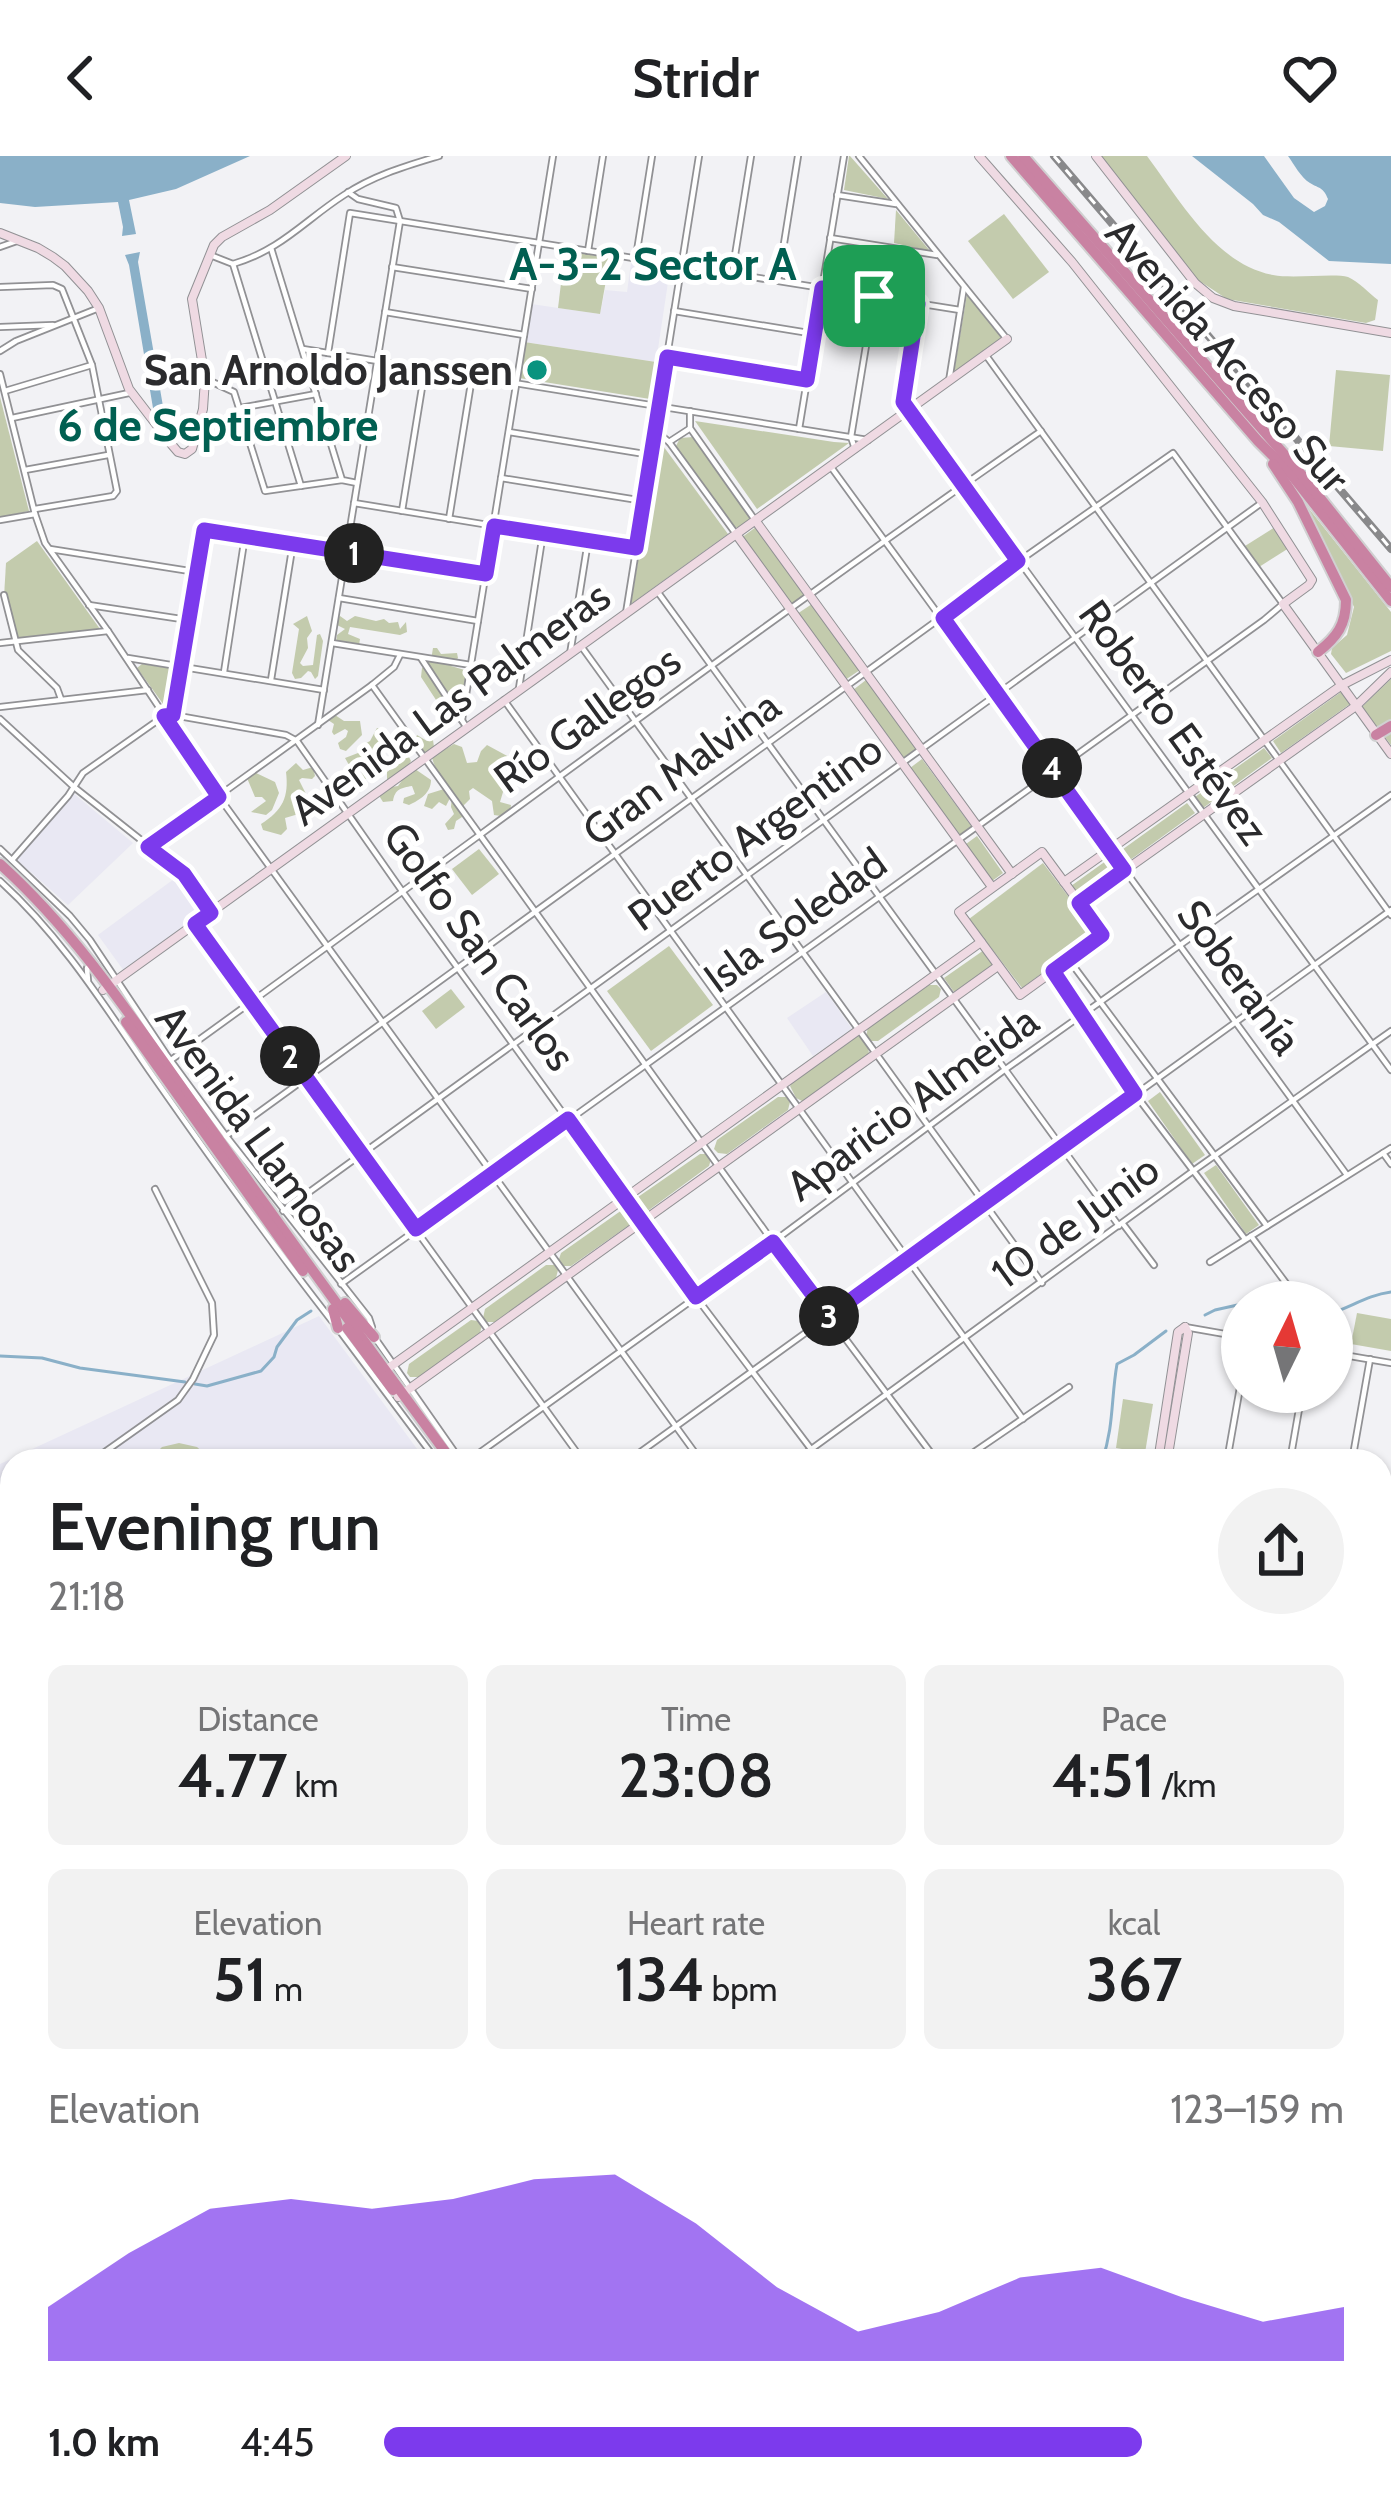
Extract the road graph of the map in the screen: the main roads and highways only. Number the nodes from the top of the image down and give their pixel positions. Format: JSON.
{"nodes":[{"id":1,"x":346,"y":156,"type":"edge"},
{"id":2,"x":979,"y":156,"type":"edge"},
{"id":3,"x":1011,"y":156,"type":"edge"},
{"id":4,"x":1023,"y":156,"type":"edge"},
{"id":5,"x":1096,"y":156,"type":"edge"},
{"id":6,"x":0,"y":233,"type":"edge"},
{"id":7,"x":1391,"y":333,"type":"edge"},
{"id":8,"x":1006,"y":339,"type":"road end"},
{"id":9,"x":199,"y":423,"type":"junction"},
{"id":10,"x":161,"y":431,"type":"junction"},
{"id":11,"x":1258,"y":441,"type":"junction"},
{"id":12,"x":755,"y":520,"type":"junction"},
{"id":13,"x":736,"y":534,"type":"junction"},
{"id":14,"x":1391,"y":587,"type":"edge"},
{"id":15,"x":1391,"y":601,"type":"edge"},
{"id":16,"x":1318,"y":652,"type":"junction"},
{"id":17,"x":1391,"y":660,"type":"edge"},
{"id":18,"x":1391,"y":672,"type":"edge"},
{"id":19,"x":1342,"y":685,"type":"junction"},
{"id":20,"x":1356,"y":706,"type":"junction"},
{"id":21,"x":1391,"y":726,"type":"edge"},
{"id":22,"x":1376,"y":735,"type":"junction"},
{"id":23,"x":1391,"y":754,"type":"edge"},
{"id":24,"x":4,"y":865,"type":"edge"},
{"id":25,"x":1012,"y":874,"type":"junction"},
{"id":26,"x":1064,"y":881,"type":"junction"},
{"id":27,"x":992,"y":887,"type":"junction"},
{"id":28,"x":1079,"y":903,"type":"junction"},
{"id":29,"x":50,"y":914,"type":"junction"},
{"id":30,"x":70,"y":916,"type":"road end"},
{"id":31,"x":981,"y":942,"type":"junction"},
{"id":32,"x":998,"y":966,"type":"junction"},
{"id":33,"x":107,"y":988,"type":"junction"},
{"id":34,"x":118,"y":1004,"type":"junction"},
{"id":35,"x":306,"y":1263,"type":"junction"},
{"id":36,"x":333,"y":1309,"type":"junction"},
{"id":37,"x":1184,"y":1327,"type":"road end"},
{"id":38,"x":338,"y":1328,"type":"road end"},
{"id":39,"x":374,"y":1337,"type":"road end"},
{"id":40,"x":384,"y":1371,"type":"junction"},
{"id":41,"x":401,"y":1395,"type":"junction"},
{"id":42,"x":442,"y":1449,"type":"edge"},
{"id":43,"x":1164,"y":1449,"type":"edge"}],
"edges":[{"from":1,"to":9,"type":"main road"},
{"from":2,"to":16,"type":"main road"},
{"from":3,"to":11,"type":"highway","name":"Avenida Acceso Sur"},
{"from":4,"to":14,"type":"highway","name":"Avenida Acceso Sur"},
{"from":5,"to":7,"type":"main road"},
{"from":6,"to":10,"type":"main road"},
{"from":8,"to":12,"type":"main road","name":"Avenida Las Palmeras"},
{"from":9,"to":10,"type":"main road"},
{"from":9,"to":10,"type":"main road"},
{"from":11,"to":15,"type":"highway","name":"Avenida Acceso Sur"},
{"from":11,"to":16,"type":"highway"},
{"from":12,"to":13,"type":"main road","name":"Avenida Las Palmeras"},
{"from":12,"to":25,"type":"main road"},
{"from":13,"to":27,"type":"main road"},
{"from":13,"to":33,"type":"main road","name":"Avenida Las Palmeras"},
{"from":16,"to":19,"type":"main road"},
{"from":17,"to":19,"type":"main road"},
{"from":18,"to":20,"type":"main road"},
{"from":19,"to":20,"type":"main road"},
{"from":19,"to":26,"type":"main road"},
{"from":20,"to":22,"type":"main road"},
{"from":20,"to":28,"type":"main road"},
{"from":21,"to":22,"type":"highway"},
{"from":22,"to":23,"type":"main road"},
{"from":24,"to":29,"type":"highway","name":"Avenida Llamosas"},
{"from":24,"to":33,"type":"highway","name":"Avenida Llamosas"},
{"from":25,"to":26,"type":"main road"},
{"from":25,"to":27,"type":"main road"},
{"from":26,"to":28,"type":"main road"},
{"from":27,"to":31,"type":"main road"},
{"from":28,"to":32,"type":"main road"},
{"from":29,"to":30,"type":"highway"},
{"from":29,"to":33,"type":"highway","name":"Avenida Llamosas"},
{"from":31,"to":32,"type":"main road"},
{"from":31,"to":40,"type":"main road"},
{"from":32,"to":41,"type":"main road"},
{"from":33,"to":34,"type":"highway","name":"Avenida Llamosas"},
{"from":34,"to":35,"type":"highway","name":"Avenida Llamosas"},
{"from":34,"to":36,"type":"highway","name":"Avenida Llamosas"},
{"from":35,"to":39,"type":"highway"},
{"from":35,"to":40,"type":"highway","name":"Avenida Llamosas"},
{"from":36,"to":38,"type":"highway"},
{"from":36,"to":40,"type":"highway","name":"Avenida Llamosas"},
{"from":37,"to":43,"type":"main road"},
{"from":40,"to":41,"type":"highway","name":"Avenida Llamosas"},
{"from":41,"to":42,"type":"highway","name":"Avenida Llamosas"}]}
